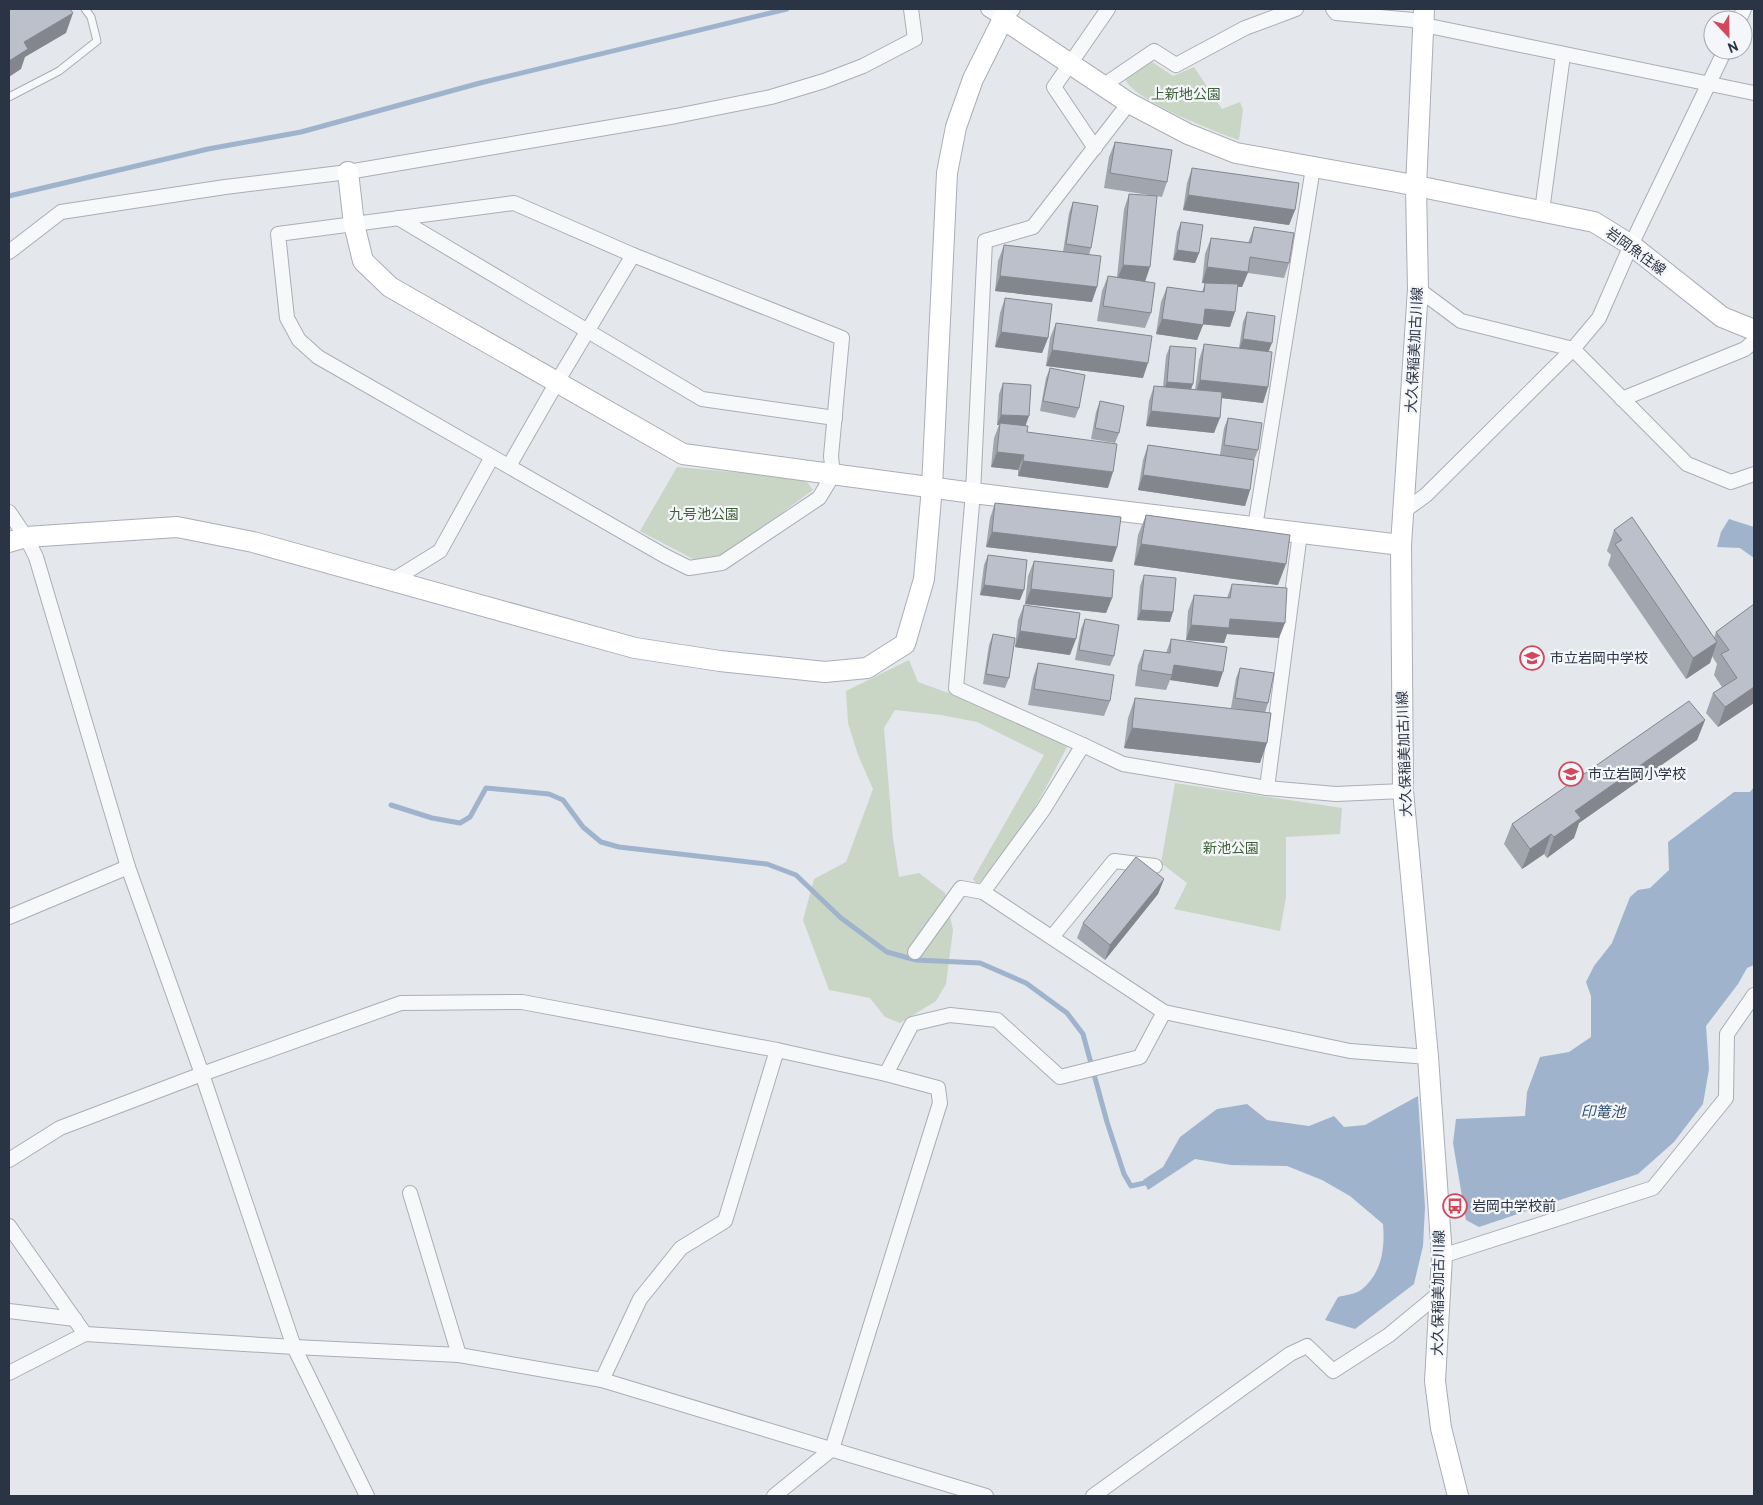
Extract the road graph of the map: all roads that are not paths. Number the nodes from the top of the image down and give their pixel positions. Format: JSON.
{"nodes":[{"id":1,"x":86,"y":9,"type":"edge"},
{"id":2,"x":910,"y":9,"type":"edge"},
{"id":3,"x":1108,"y":9,"type":"edge"},
{"id":4,"x":1296,"y":9,"type":"edge"},
{"id":5,"x":1333,"y":9,"type":"edge"},
{"id":6,"x":1001,"y":12,"type":"edge"},
{"id":7,"x":1424,"y":17,"type":"edge"},
{"id":8,"x":1563,"y":55,"type":"junction"},
{"id":9,"x":1719,"y":60,"type":"edge"},
{"id":10,"x":1071,"y":63,"type":"junction"},
{"id":11,"x":1709,"y":83,"type":"junction"},
{"id":12,"x":1104,"y":85,"type":"junction"},
{"id":13,"x":1754,"y":93,"type":"edge"},
{"id":14,"x":9,"y":97,"type":"edge"},
{"id":15,"x":1130,"y":103,"type":"junction"},
{"id":16,"x":1095,"y":148,"type":"junction"},
{"id":17,"x":1313,"y":168,"type":"junction"},
{"id":18,"x":348,"y":172,"type":"junction"},
{"id":19,"x":1416,"y":187,"type":"junction"},
{"id":20,"x":1542,"y":211,"type":"junction"},
{"id":21,"x":398,"y":218,"type":"junction"},
{"id":22,"x":354,"y":224,"type":"junction"},
{"id":23,"x":1632,"y":245,"type":"junction"},
{"id":24,"x":9,"y":252,"type":"edge"},
{"id":25,"x":633,"y":256,"type":"junction"},
{"id":26,"x":1418,"y":289,"type":"junction"},
{"id":27,"x":1754,"y":330,"type":"edge"},
{"id":28,"x":588,"y":332,"type":"junction"},
{"id":29,"x":1754,"y":341,"type":"edge"},
{"id":30,"x":1573,"y":349,"type":"junction"},
{"id":31,"x":557,"y":382,"type":"junction"},
{"id":32,"x":1622,"y":399,"type":"junction"},
{"id":33,"x":835,"y":418,"type":"junction"},
{"id":34,"x":492,"y":456,"type":"junction"},
{"id":35,"x":509,"y":466,"type":"junction"},
{"id":36,"x":1754,"y":474,"type":"edge"},
{"id":37,"x":833,"y":475,"type":"junction"},
{"id":38,"x":932,"y":487,"type":"junction"},
{"id":39,"x":973,"y":493,"type":"junction"},
{"id":40,"x":1404,"y":511,"type":"junction"},
{"id":41,"x":9,"y":512,"type":"edge"},
{"id":42,"x":1255,"y":527,"type":"junction"},
{"id":43,"x":1300,"y":533,"type":"junction"},
{"id":44,"x":17,"y":540,"type":"edge"},
{"id":45,"x":1401,"y":545,"type":"junction"},
{"id":46,"x":393,"y":580,"type":"junction"},
{"id":47,"x":1083,"y":744,"type":"junction"},
{"id":48,"x":1268,"y":788,"type":"junction"},
{"id":49,"x":1403,"y":791,"type":"junction"},
{"id":50,"x":1155,"y":866,"type":"dead end"},
{"id":51,"x":128,"y":867,"type":"junction"},
{"id":52,"x":982,"y":892,"type":"junction"},
{"id":53,"x":9,"y":917,"type":"edge"},
{"id":54,"x":1052,"y":937,"type":"junction"},
{"id":55,"x":915,"y":952,"type":"dead end"},
{"id":56,"x":1754,"y":995,"type":"edge"},
{"id":57,"x":1164,"y":1012,"type":"junction"},
{"id":58,"x":777,"y":1050,"type":"junction"},
{"id":59,"x":1428,"y":1057,"type":"junction"},
{"id":60,"x":202,"y":1074,"type":"junction"},
{"id":61,"x":886,"y":1074,"type":"junction"},
{"id":62,"x":9,"y":1160,"type":"edge"},
{"id":63,"x":410,"y":1192,"type":"dead end"},
{"id":64,"x":9,"y":1226,"type":"edge"},
{"id":65,"x":1442,"y":1256,"type":"junction"},
{"id":66,"x":1441,"y":1292,"type":"junction"},
{"id":67,"x":9,"y":1311,"type":"edge"},
{"id":68,"x":75,"y":1320,"type":"junction"},
{"id":69,"x":85,"y":1334,"type":"junction"},
{"id":70,"x":294,"y":1347,"type":"junction"},
{"id":71,"x":459,"y":1355,"type":"junction"},
{"id":72,"x":9,"y":1373,"type":"edge"},
{"id":73,"x":602,"y":1380,"type":"junction"},
{"id":74,"x":832,"y":1449,"type":"junction"},
{"id":75,"x":367,"y":1496,"type":"edge"},
{"id":76,"x":774,"y":1496,"type":"edge"},
{"id":77,"x":986,"y":1496,"type":"edge"},
{"id":78,"x":1093,"y":1496,"type":"edge"},
{"id":79,"x":1458,"y":1496,"type":"edge"}],
"edges":[{"from":1,"to":14,"type":"lane"},
{"from":2,"to":18,"type":"street"},
{"from":3,"to":10,"type":"street"},
{"from":4,"to":12,"type":"street"},
{"from":5,"to":7,"type":"street"},
{"from":6,"to":10,"type":"street","name":"岩岡魚住線"},
{"from":6,"to":38,"type":"street"},
{"from":7,"to":8,"type":"street"},
{"from":7,"to":19,"type":"street","name":"大久保稲美加古川線"},
{"from":8,"to":11,"type":"street"},
{"from":8,"to":20,"type":"street"},
{"from":9,"to":11,"type":"street"},
{"from":10,"to":12,"type":"street","name":"岩岡魚住線"},
{"from":10,"to":16,"type":"street"},
{"from":11,"to":13,"type":"street"},
{"from":11,"to":23,"type":"street"},
{"from":12,"to":15,"type":"street","name":"岩岡魚住線"},
{"from":15,"to":16,"type":"street"},
{"from":15,"to":17,"type":"street","name":"岩岡魚住線"},
{"from":16,"to":39,"type":"street"},
{"from":17,"to":19,"type":"street","name":"岩岡魚住線"},
{"from":17,"to":42,"type":"street"},
{"from":18,"to":22,"type":"street"},
{"from":18,"to":24,"type":"street"},
{"from":19,"to":20,"type":"street","name":"岩岡魚住線"},
{"from":19,"to":26,"type":"street","name":"大久保稲美加古川線"},
{"from":20,"to":23,"type":"street","name":"岩岡魚住線"},
{"from":21,"to":22,"type":"street"},
{"from":21,"to":25,"type":"street"},
{"from":21,"to":28,"type":"street"},
{"from":22,"to":31,"type":"street"},
{"from":22,"to":34,"type":"street"},
{"from":23,"to":27,"type":"street","name":"岩岡魚住線"},
{"from":23,"to":30,"type":"street"},
{"from":25,"to":28,"type":"street"},
{"from":25,"to":33,"type":"street"},
{"from":26,"to":30,"type":"street"},
{"from":26,"to":40,"type":"street","name":"大久保稲美加古川線"},
{"from":28,"to":31,"type":"street"},
{"from":28,"to":33,"type":"street"},
{"from":29,"to":32,"type":"street"},
{"from":30,"to":32,"type":"street"},
{"from":30,"to":40,"type":"street"},
{"from":31,"to":35,"type":"street"},
{"from":31,"to":37,"type":"street"},
{"from":32,"to":36,"type":"street"},
{"from":33,"to":37,"type":"street"},
{"from":34,"to":35,"type":"street"},
{"from":34,"to":46,"type":"street"},
{"from":35,"to":37,"type":"street"},
{"from":37,"to":38,"type":"street"},
{"from":38,"to":39,"type":"street"},
{"from":38,"to":46,"type":"street"},
{"from":39,"to":42,"type":"street"},
{"from":39,"to":47,"type":"street"},
{"from":40,"to":45,"type":"street","name":"大久保稲美加古川線"},
{"from":41,"to":44,"type":"street"},
{"from":42,"to":43,"type":"street"},
{"from":43,"to":45,"type":"street"},
{"from":43,"to":48,"type":"street"},
{"from":44,"to":46,"type":"street"},
{"from":44,"to":51,"type":"street"},
{"from":45,"to":49,"type":"street","name":"大久保稲美加古川線"},
{"from":47,"to":48,"type":"street"},
{"from":47,"to":52,"type":"street"},
{"from":48,"to":49,"type":"street"},
{"from":49,"to":59,"type":"street","name":"大久保稲美加古川線"},
{"from":50,"to":54,"type":"street"},
{"from":51,"to":53,"type":"street"},
{"from":51,"to":60,"type":"street"},
{"from":52,"to":54,"type":"street"},
{"from":52,"to":55,"type":"street"},
{"from":54,"to":57,"type":"street"},
{"from":56,"to":65,"type":"street"},
{"from":57,"to":59,"type":"street"},
{"from":57,"to":61,"type":"street"},
{"from":58,"to":60,"type":"street"},
{"from":58,"to":61,"type":"street"},
{"from":58,"to":73,"type":"street"},
{"from":59,"to":65,"type":"street","name":"大久保稲美加古川線"},
{"from":60,"to":62,"type":"street"},
{"from":60,"to":70,"type":"street"},
{"from":61,"to":74,"type":"street"},
{"from":63,"to":71,"type":"street"},
{"from":64,"to":68,"type":"street"},
{"from":65,"to":66,"type":"street","name":"大久保稲美加古川線"},
{"from":66,"to":78,"type":"street"},
{"from":66,"to":79,"type":"street","name":"大久保稲美加古川線"},
{"from":67,"to":68,"type":"street"},
{"from":68,"to":69,"type":"street"},
{"from":69,"to":70,"type":"street"},
{"from":69,"to":72,"type":"street"},
{"from":70,"to":71,"type":"street"},
{"from":70,"to":75,"type":"street"},
{"from":71,"to":73,"type":"street"},
{"from":73,"to":74,"type":"street"},
{"from":74,"to":76,"type":"street"},
{"from":74,"to":77,"type":"street"}]}
